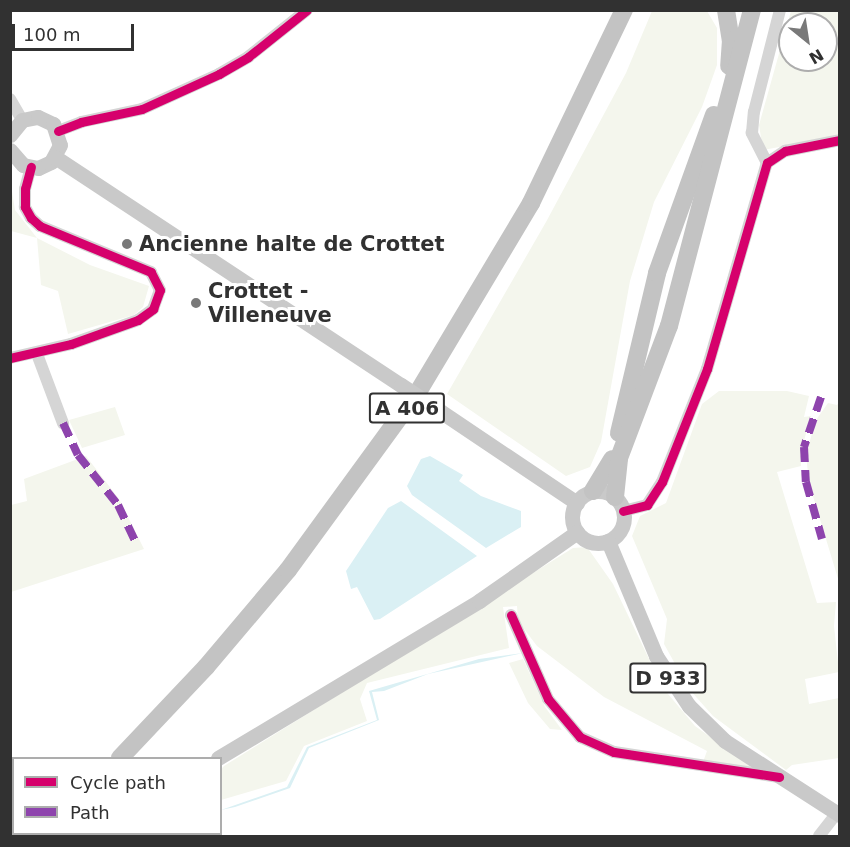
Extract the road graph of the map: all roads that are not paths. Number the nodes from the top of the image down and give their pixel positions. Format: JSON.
{"nodes":[{"id":1,"x":307,"y":10,"type":"edge"},
{"id":2,"x":624,"y":10,"type":"edge"},
{"id":3,"x":636,"y":10,"type":"edge"},
{"id":4,"x":726,"y":10,"type":"edge"},
{"id":5,"x":752,"y":10,"type":"edge"},
{"id":6,"x":780,"y":10,"type":"edge"},
{"id":7,"x":10,"y":99,"type":"edge"},
{"id":8,"x":22,"y":120,"type":"junction"},
{"id":9,"x":58,"y":131,"type":"junction"},
{"id":10,"x":10,"y":135,"type":"edge"},
{"id":11,"x":840,"y":141,"type":"edge"},
{"id":12,"x":10,"y":150,"type":"edge"},
{"id":13,"x":56,"y":157,"type":"junction"},
{"id":14,"x":767,"y":163,"type":"junction"},
{"id":15,"x":31,"y":167,"type":"junction"},
{"id":16,"x":37,"y":354,"type":"junction"},
{"id":17,"x":10,"y":358,"type":"edge"},
{"id":18,"x":63,"y":423,"type":"dead end"},
{"id":19,"x":593,"y":491,"type":"junction"},
{"id":20,"x":576,"y":503,"type":"junction"},
{"id":21,"x":619,"y":504,"type":"junction"},
{"id":22,"x":577,"y":532,"type":"junction"},
{"id":23,"x":608,"y":540,"type":"junction"},
{"id":24,"x":511,"y":615,"type":"dead end"},
{"id":25,"x":122,"y":757,"type":"edge"},
{"id":26,"x":138,"y":757,"type":"edge"},
{"id":27,"x":221,"y":757,"type":"edge"},
{"id":28,"x":779,"y":777,"type":"junction"},
{"id":29,"x":838,"y":814,"type":"edge"},
{"id":30,"x":819,"y":837,"type":"edge"}],
"edges":[{"from":1,"to":9,"type":"street"},
{"from":2,"to":25,"type":"highway","number":"A 406"},
{"from":3,"to":26,"type":"highway","number":"A 406"},
{"from":4,"to":19,"type":"highway"},
{"from":5,"to":21,"type":"highway"},
{"from":6,"to":14,"type":"street"},
{"from":7,"to":8,"type":"street"},
{"from":8,"to":9,"type":"main road"},
{"from":8,"to":10,"type":"main road"},
{"from":9,"to":13,"type":"main road"},
{"from":11,"to":14,"type":"street"},
{"from":12,"to":15,"type":"main road"},
{"from":13,"to":15,"type":"main road"},
{"from":13,"to":20,"type":"main road","bridge":true},
{"from":14,"to":21,"type":"street"},
{"from":15,"to":16,"type":"street"},
{"from":16,"to":17,"type":"street"},
{"from":16,"to":18,"type":"street"},
{"from":19,"to":20,"type":"main road"},
{"from":19,"to":21,"type":"main road"},
{"from":20,"to":22,"type":"main road"},
{"from":21,"to":23,"type":"main road"},
{"from":22,"to":23,"type":"main road"},
{"from":22,"to":27,"type":"main road"},
{"from":23,"to":28,"type":"main road","number":"D 933"},
{"from":24,"to":28,"type":"street"},
{"from":28,"to":29,"type":"main road","number":"D 933"},
{"from":29,"to":30,"type":"street"}]}
